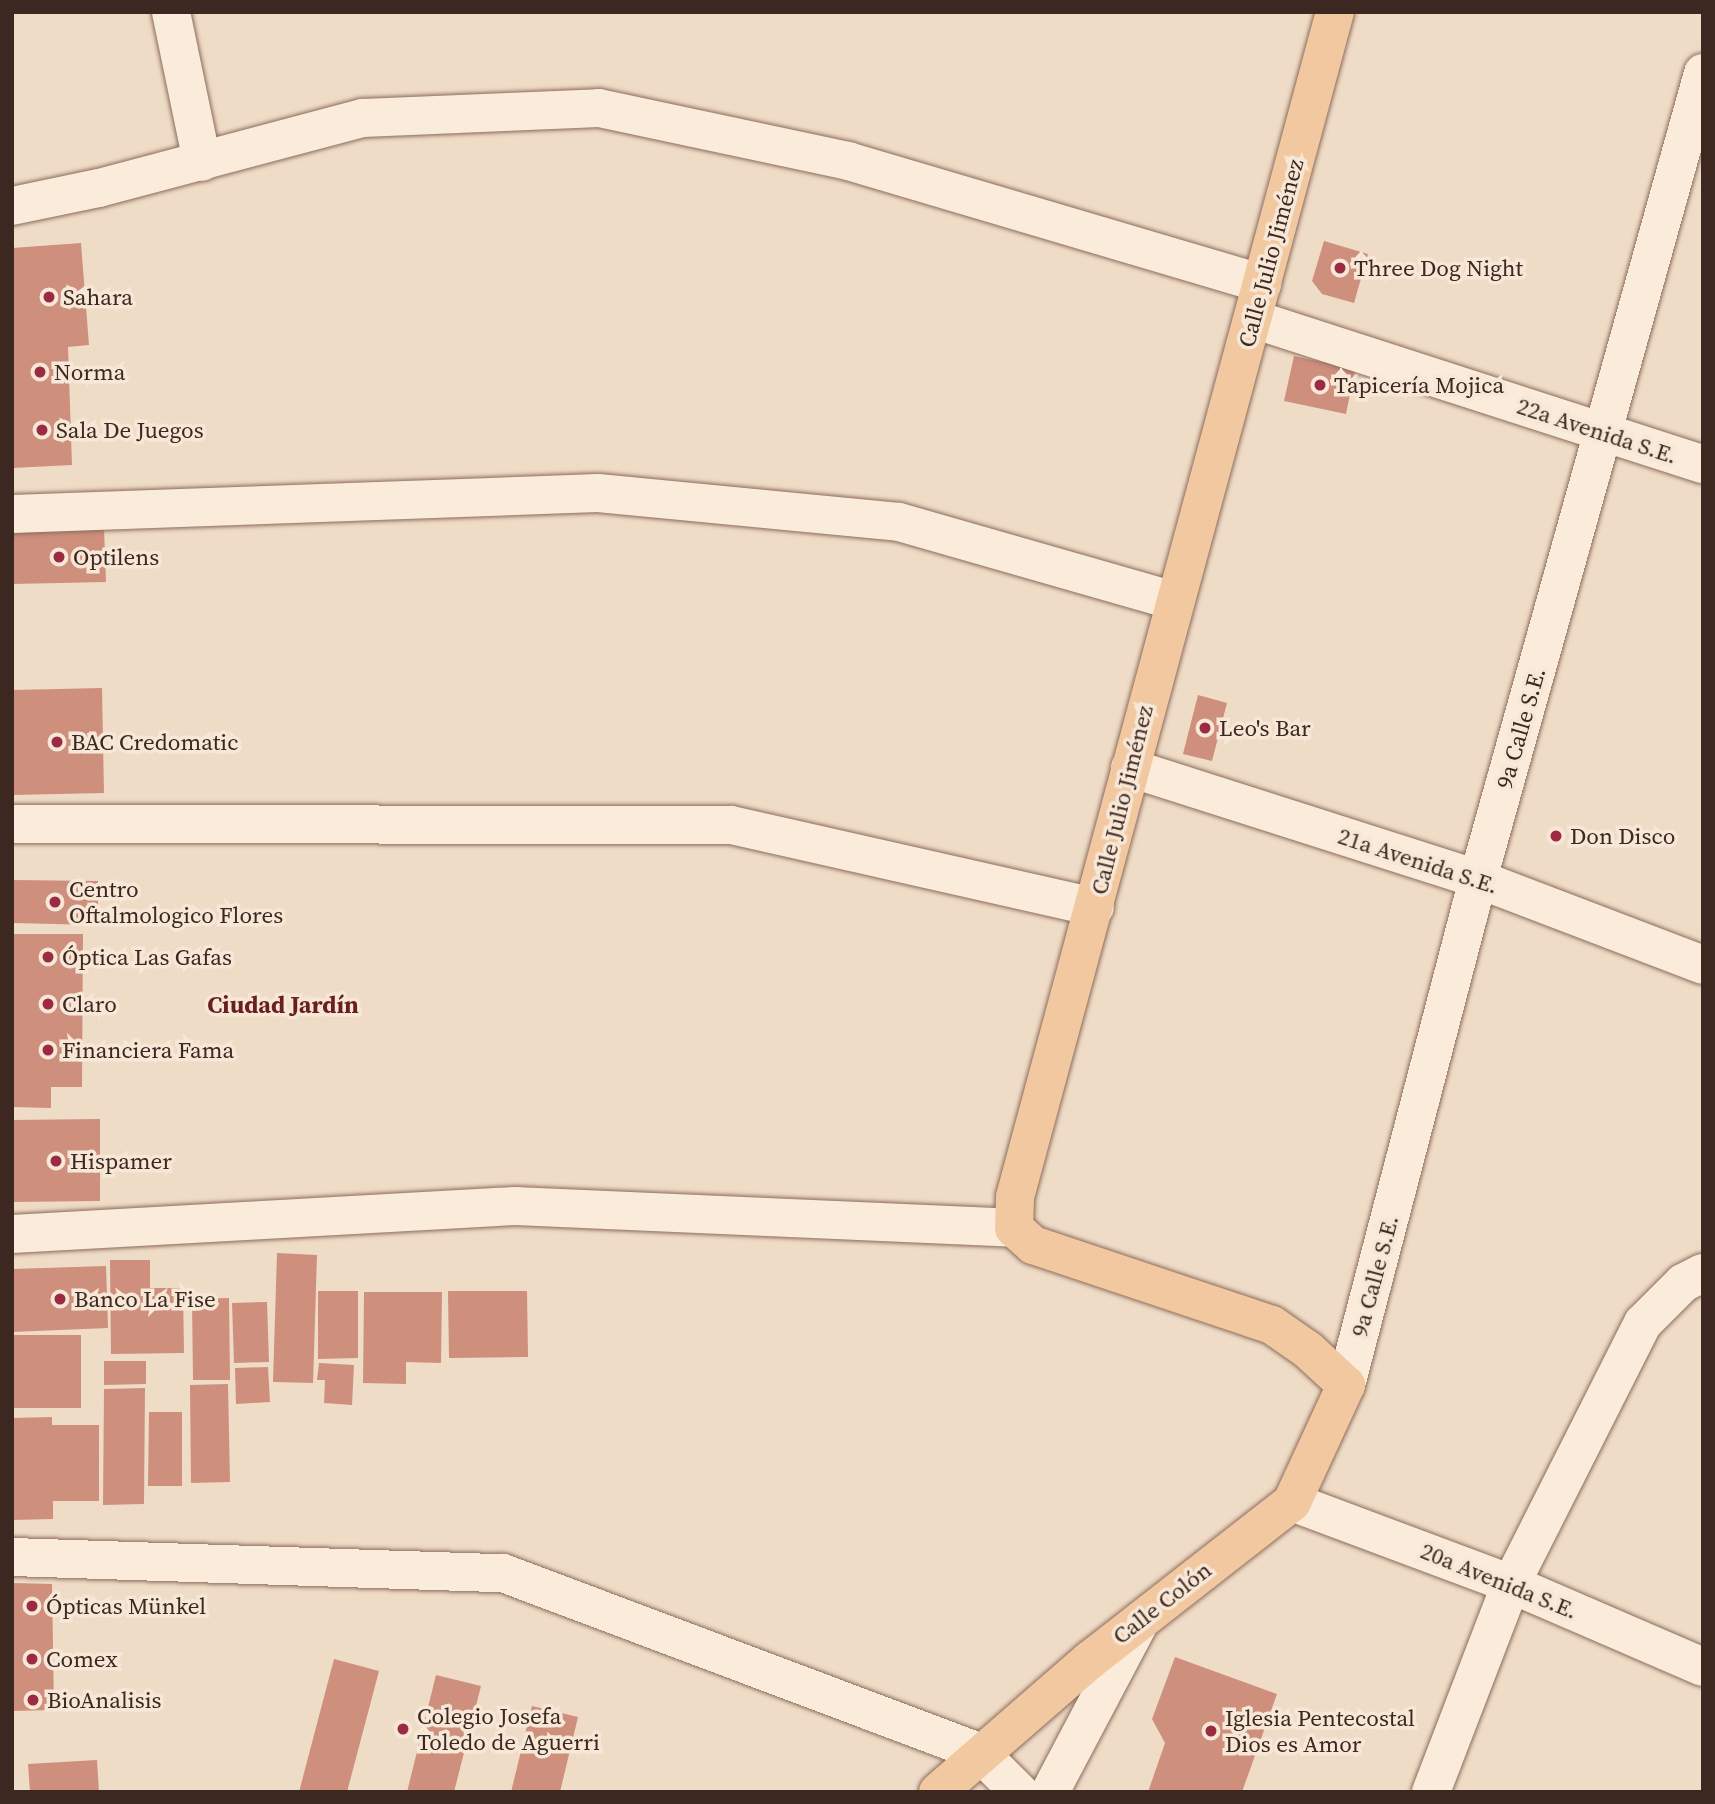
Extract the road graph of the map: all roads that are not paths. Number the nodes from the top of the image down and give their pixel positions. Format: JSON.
{"nodes":[{"id":1,"x":171,"y":12,"type":"edge"},
{"id":2,"x":1335,"y":12,"type":"edge"},
{"id":3,"x":1703,"y":73,"type":"edge"},
{"id":4,"x":202,"y":162,"type":"junction"},
{"id":5,"x":12,"y":205,"type":"edge"},
{"id":6,"x":1257,"y":302,"type":"junction"},
{"id":7,"x":1604,"y":434,"type":"junction"},
{"id":8,"x":1703,"y":464,"type":"edge"},
{"id":9,"x":12,"y":513,"type":"edge"},
{"id":10,"x":1174,"y":601,"type":"junction"},
{"id":11,"x":1129,"y":768,"type":"junction"},
{"id":12,"x":12,"y":824,"type":"edge"},
{"id":13,"x":1478,"y":879,"type":"junction"},
{"id":14,"x":1095,"y":907,"type":"junction"},
{"id":15,"x":1703,"y":965,"type":"edge"},
{"id":16,"x":1014,"y":1228,"type":"junction"},
{"id":17,"x":12,"y":1234,"type":"edge"},
{"id":18,"x":1696,"y":1282,"type":"edge"},
{"id":19,"x":1346,"y":1385,"type":"junction"},
{"id":20,"x":1292,"y":1502,"type":"junction"},
{"id":21,"x":12,"y":1557,"type":"edge"},
{"id":22,"x":1511,"y":1584,"type":"junction"},
{"id":23,"x":1140,"y":1621,"type":"junction"},
{"id":24,"x":1703,"y":1667,"type":"edge"},
{"id":25,"x":979,"y":1752,"type":"junction"},
{"id":26,"x":938,"y":1792,"type":"edge"},
{"id":27,"x":1019,"y":1792,"type":"edge"},
{"id":28,"x":1050,"y":1792,"type":"edge"},
{"id":29,"x":1431,"y":1792,"type":"edge"}],
"edges":[{"from":1,"to":4,"type":"street"},
{"from":2,"to":6,"type":"main road","name":"Calle Julio Jiménez"},
{"from":3,"to":7,"type":"street","name":"9a Calle S.E."},
{"from":4,"to":5,"type":"street","name":"22a Avenida S.E."},
{"from":4,"to":6,"type":"street","name":"22a Avenida S.E."},
{"from":6,"to":7,"type":"street","name":"22a Avenida S.E."},
{"from":6,"to":10,"type":"main road","name":"Calle Julio Jiménez"},
{"from":7,"to":8,"type":"street","name":"22a Avenida S.E."},
{"from":7,"to":13,"type":"street","name":"9a Calle S.E."},
{"from":9,"to":10,"type":"street"},
{"from":10,"to":11,"type":"main road","name":"Calle Julio Jiménez"},
{"from":11,"to":13,"type":"street","name":"21a Avenida S.E."},
{"from":11,"to":14,"type":"main road","name":"Calle Julio Jiménez"},
{"from":12,"to":14,"type":"street"},
{"from":13,"to":15,"type":"street","name":"21a Avenida S.E."},
{"from":13,"to":19,"type":"street","name":"9a Calle S.E."},
{"from":14,"to":16,"type":"main road","name":"Calle Julio Jiménez"},
{"from":16,"to":17,"type":"street"},
{"from":16,"to":19,"type":"main road"},
{"from":18,"to":22,"type":"street"},
{"from":19,"to":20,"type":"main road","name":"Calle Colón"},
{"from":20,"to":22,"type":"street","name":"20a Avenida S.E."},
{"from":20,"to":23,"type":"main road","name":"Calle Colón"},
{"from":21,"to":25,"type":"street"},
{"from":22,"to":24,"type":"street","name":"20a Avenida S.E."},
{"from":22,"to":29,"type":"street"},
{"from":23,"to":25,"type":"main road","name":"Calle Colón"},
{"from":23,"to":28,"type":"street"},
{"from":25,"to":26,"type":"main road","name":"Calle Colón"},
{"from":25,"to":27,"type":"street"}]}
